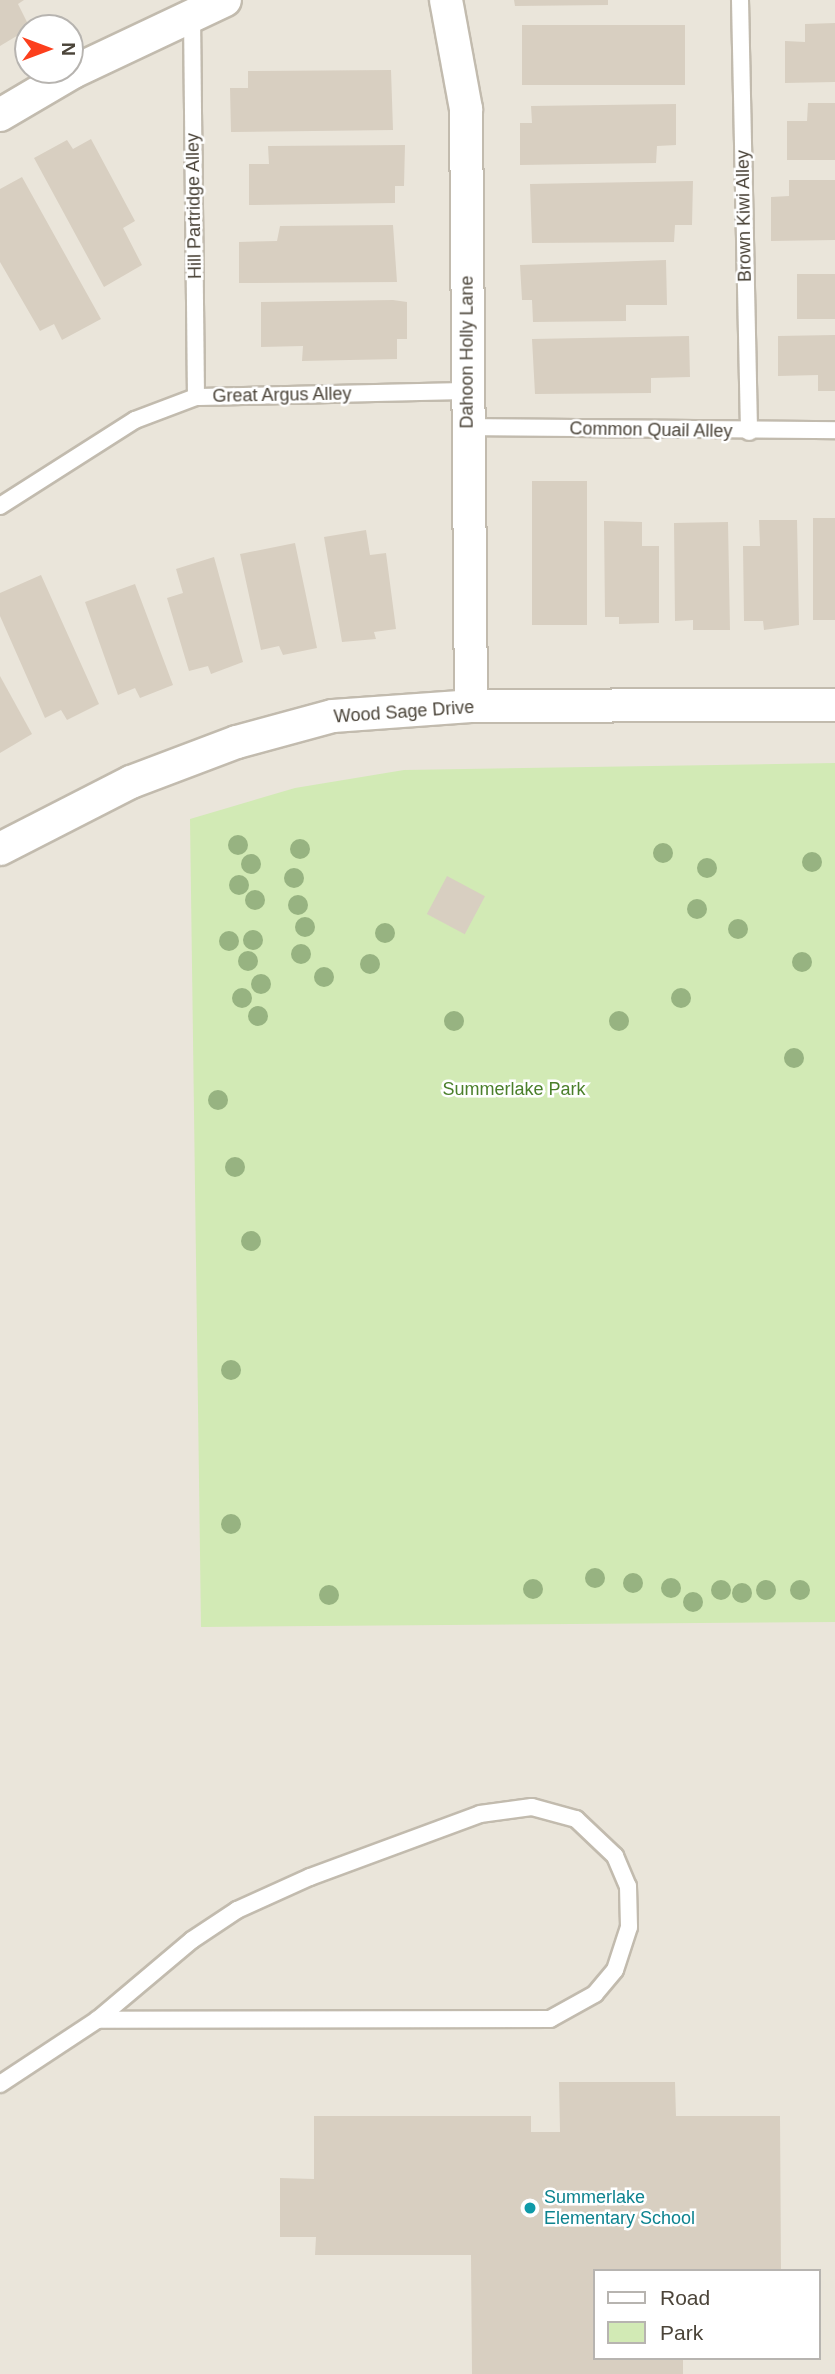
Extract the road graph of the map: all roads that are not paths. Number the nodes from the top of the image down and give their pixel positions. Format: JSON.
{"nodes":[{"id":1,"x":225,"y":0,"type":"edge"},
{"id":2,"x":446,"y":0,"type":"edge"},
{"id":3,"x":740,"y":0,"type":"edge"},
{"id":4,"x":192,"y":15,"type":"junction"},
{"id":5,"x":0,"y":115,"type":"edge"},
{"id":6,"x":467,"y":391,"type":"junction"},
{"id":7,"x":196,"y":397,"type":"junction"},
{"id":8,"x":467,"y":427,"type":"junction"},
{"id":9,"x":835,"y":430,"type":"edge"},
{"id":10,"x":749,"y":432,"type":"junction"},
{"id":11,"x":0,"y":506,"type":"edge"},
{"id":12,"x":835,"y":705,"type":"edge"},
{"id":13,"x":471,"y":706,"type":"junction"},
{"id":14,"x":0,"y":849,"type":"edge"},
{"id":15,"x":97,"y":2020,"type":"junction"},
{"id":16,"x":0,"y":2084,"type":"edge"}],
"edges":[{"from":1,"to":4,"type":"street"},
{"from":2,"to":6,"type":"street","name":"Dahoon Holly Lane"},
{"from":3,"to":10,"type":"lane","name":"Brown Kiwi Alley"},
{"from":4,"to":5,"type":"street"},
{"from":4,"to":7,"type":"lane","name":"Hill Partridge Alley"},
{"from":6,"to":7,"type":"lane","name":"Great Argus Alley"},
{"from":6,"to":8,"type":"street","name":"Dahoon Holly Lane"},
{"from":7,"to":11,"type":"lane","name":"Great Argus Alley"},
{"from":8,"to":10,"type":"lane","name":"Common Quail Alley"},
{"from":8,"to":13,"type":"street","name":"Dahoon Holly Lane"},
{"from":9,"to":10,"type":"lane","name":"Common Quail Alley"},
{"from":12,"to":13,"type":"street","name":"Wood Sage Drive"},
{"from":13,"to":14,"type":"street","name":"Wood Sage Drive"},
{"from":15,"to":15,"type":"lane"},
{"from":15,"to":16,"type":"lane"}]}
